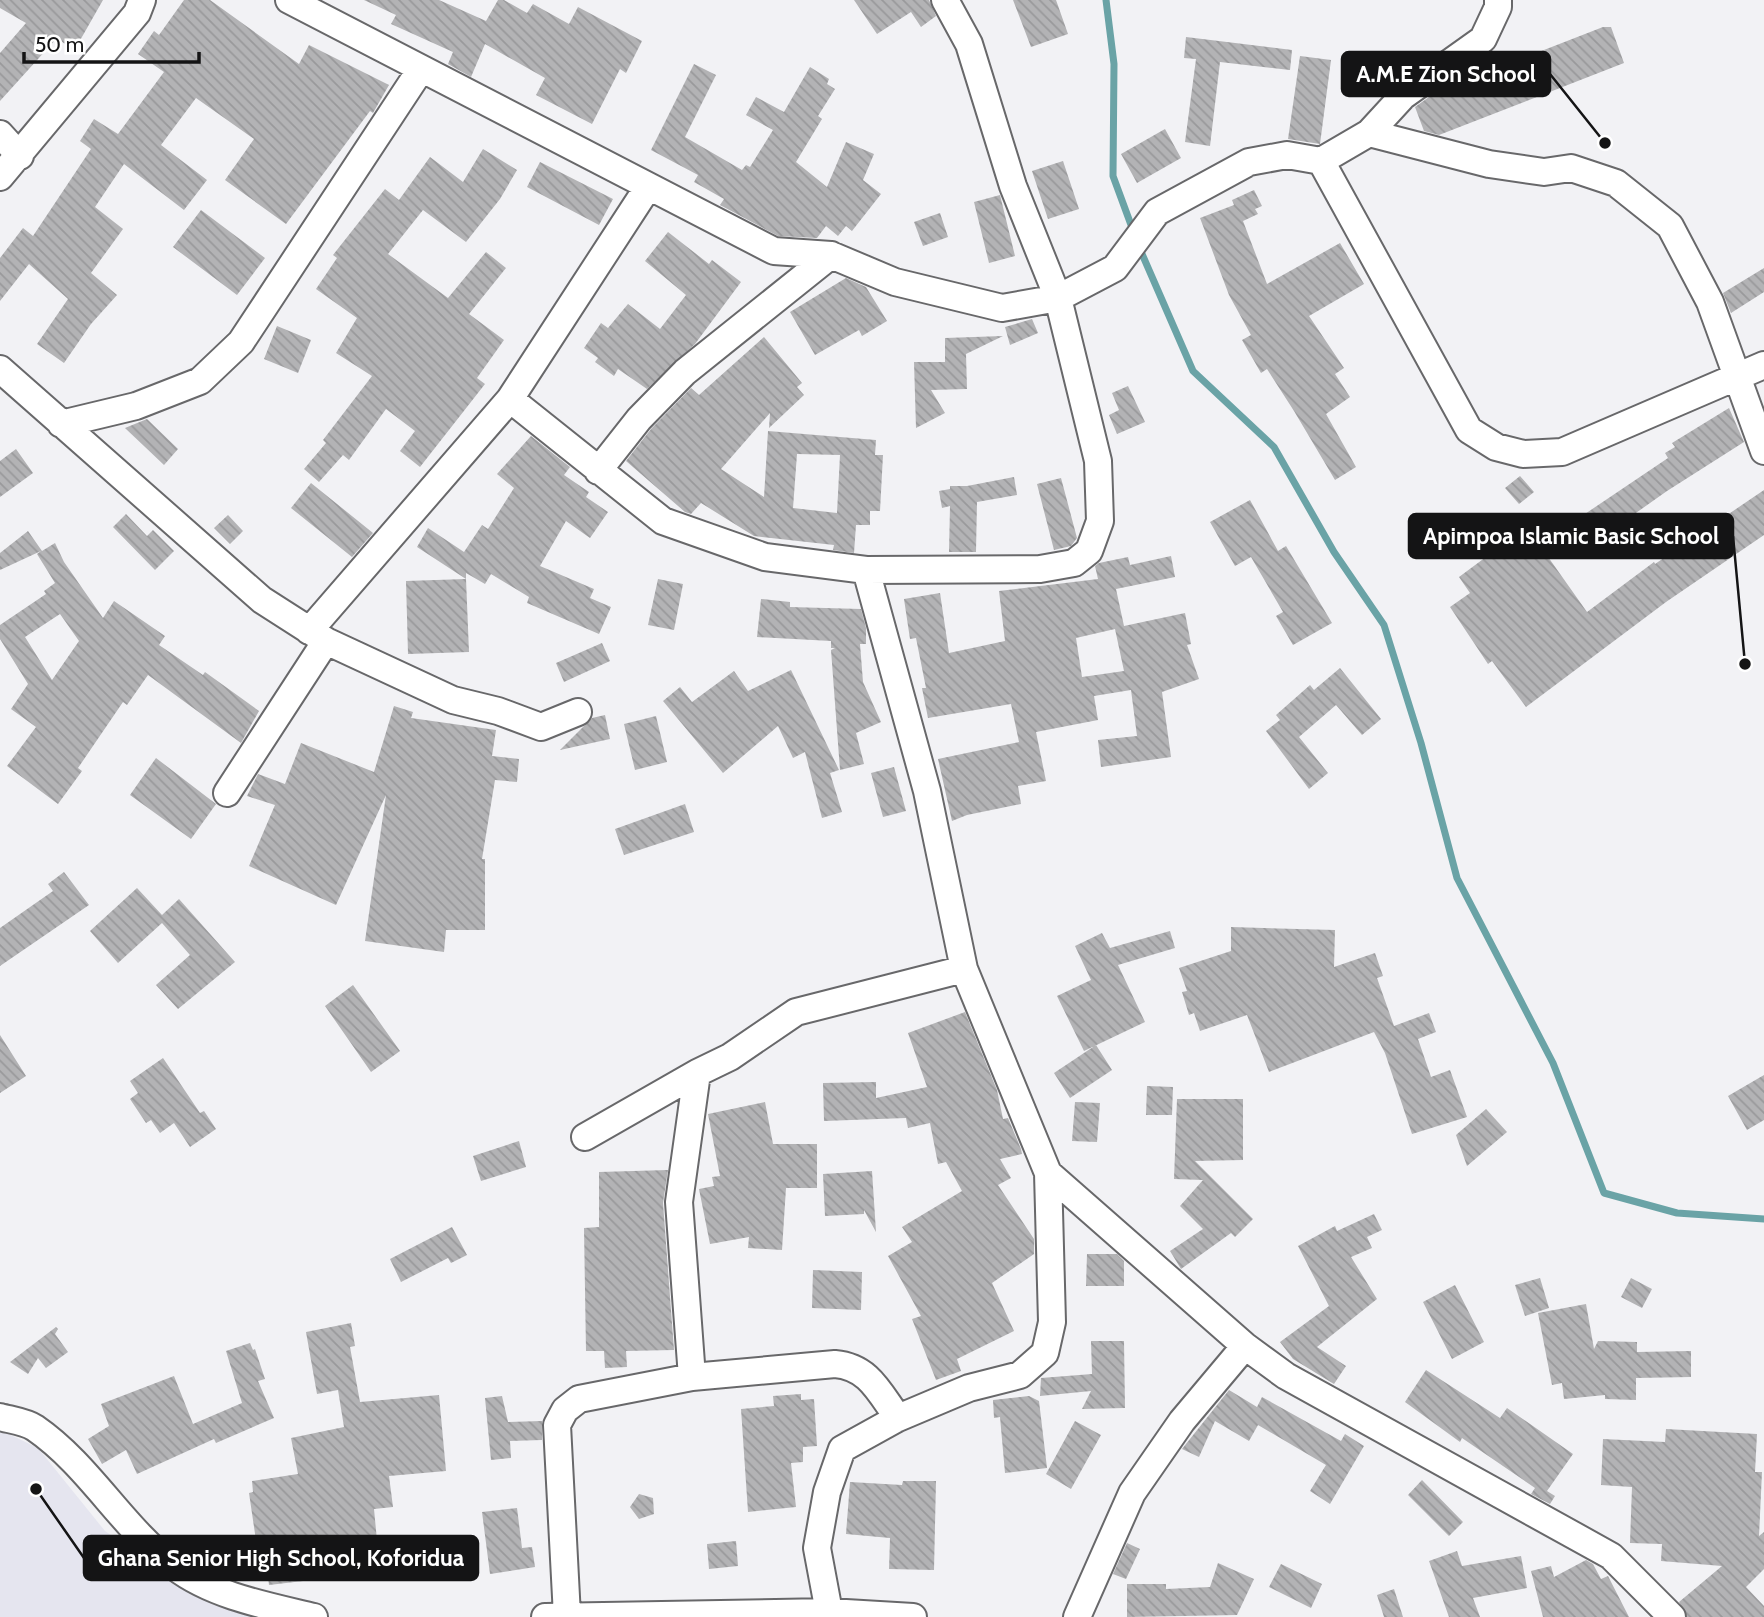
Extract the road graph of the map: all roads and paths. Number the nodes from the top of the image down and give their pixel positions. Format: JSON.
{"nodes":[{"id":1,"x":142,"y":0,"type":"edge"},
{"id":2,"x":289,"y":0,"type":"edge"},
{"id":3,"x":945,"y":0,"type":"edge"},
{"id":4,"x":1498,"y":0,"type":"edge"},
{"id":5,"x":421,"y":69,"type":"junction"},
{"id":6,"x":1368,"y":132,"type":"junction"},
{"id":7,"x":0,"y":134,"type":"edge"},
{"id":8,"x":20,"y":156,"type":"junction"},
{"id":9,"x":1321,"y":161,"type":"junction"},
{"id":10,"x":0,"y":177,"type":"edge"},
{"id":11,"x":648,"y":187,"type":"junction"},
{"id":12,"x":831,"y":255,"type":"junction"},
{"id":13,"x":1058,"y":298,"type":"junction"},
{"id":14,"x":1764,"y":365,"type":"edge"},
{"id":15,"x":0,"y":369,"type":"edge"},
{"id":16,"x":1738,"y":376,"type":"junction"},
{"id":17,"x":510,"y":399,"type":"junction"},
{"id":18,"x":61,"y":424,"type":"junction"},
{"id":19,"x":1764,"y":451,"type":"edge"},
{"id":20,"x":598,"y":471,"type":"junction"},
{"id":21,"x":866,"y":570,"type":"junction"},
{"id":22,"x":318,"y":636,"type":"junction"},
{"id":23,"x":578,"y":712,"type":"dead end"},
{"id":24,"x":227,"y":793,"type":"dead end"},
{"id":25,"x":964,"y":969,"type":"junction"},
{"id":26,"x":697,"y":1073,"type":"junction"},
{"id":27,"x":585,"y":1137,"type":"dead end"},
{"id":28,"x":1048,"y":1173,"type":"junction"},
{"id":29,"x":1245,"y":1346,"type":"junction"},
{"id":30,"x":692,"y":1377,"type":"junction"},
{"id":31,"x":0,"y":1417,"type":"edge"},
{"id":32,"x":898,"y":1418,"type":"junction"},
{"id":33,"x":829,"y":1612,"type":"junction"},
{"id":34,"x":567,"y":1616,"type":"edge"},
{"id":35,"x":314,"y":1617,"type":"edge"},
{"id":36,"x":545,"y":1617,"type":"edge"},
{"id":37,"x":913,"y":1617,"type":"edge"},
{"id":38,"x":1077,"y":1617,"type":"edge"},
{"id":39,"x":1672,"y":1617,"type":"edge"}],
"edges":[{"from":1,"to":8,"type":"street"},
{"from":2,"to":5,"type":"street"},
{"from":3,"to":13,"type":"street"},
{"from":4,"to":6,"type":"street"},
{"from":5,"to":11,"type":"street"},
{"from":5,"to":18,"type":"street"},
{"from":6,"to":9,"type":"street"},
{"from":6,"to":16,"type":"street"},
{"from":7,"to":8,"type":"street"},
{"from":8,"to":10,"type":"street"},
{"from":9,"to":13,"type":"street"},
{"from":9,"to":16,"type":"street"},
{"from":11,"to":12,"type":"street"},
{"from":11,"to":17,"type":"street"},
{"from":12,"to":13,"type":"street"},
{"from":12,"to":20,"type":"street"},
{"from":13,"to":21,"type":"street"},
{"from":14,"to":16,"type":"street"},
{"from":15,"to":18,"type":"street"},
{"from":16,"to":19,"type":"street"},
{"from":17,"to":20,"type":"street"},
{"from":17,"to":22,"type":"street"},
{"from":18,"to":22,"type":"street"},
{"from":20,"to":21,"type":"street"},
{"from":21,"to":25,"type":"street"},
{"from":22,"to":23,"type":"street"},
{"from":22,"to":24,"type":"street"},
{"from":25,"to":26,"type":"street"},
{"from":25,"to":28,"type":"street"},
{"from":26,"to":27,"type":"street"},
{"from":26,"to":30,"type":"street"},
{"from":28,"to":29,"type":"street"},
{"from":28,"to":32,"type":"street"},
{"from":29,"to":38,"type":"street"},
{"from":29,"to":39,"type":"street"},
{"from":30,"to":32,"type":"street"},
{"from":30,"to":34,"type":"street"},
{"from":31,"to":35,"type":"street"},
{"from":32,"to":33,"type":"street"},
{"from":33,"to":34,"type":"street"},
{"from":33,"to":37,"type":"street"},
{"from":34,"to":36,"type":"street"}]}
